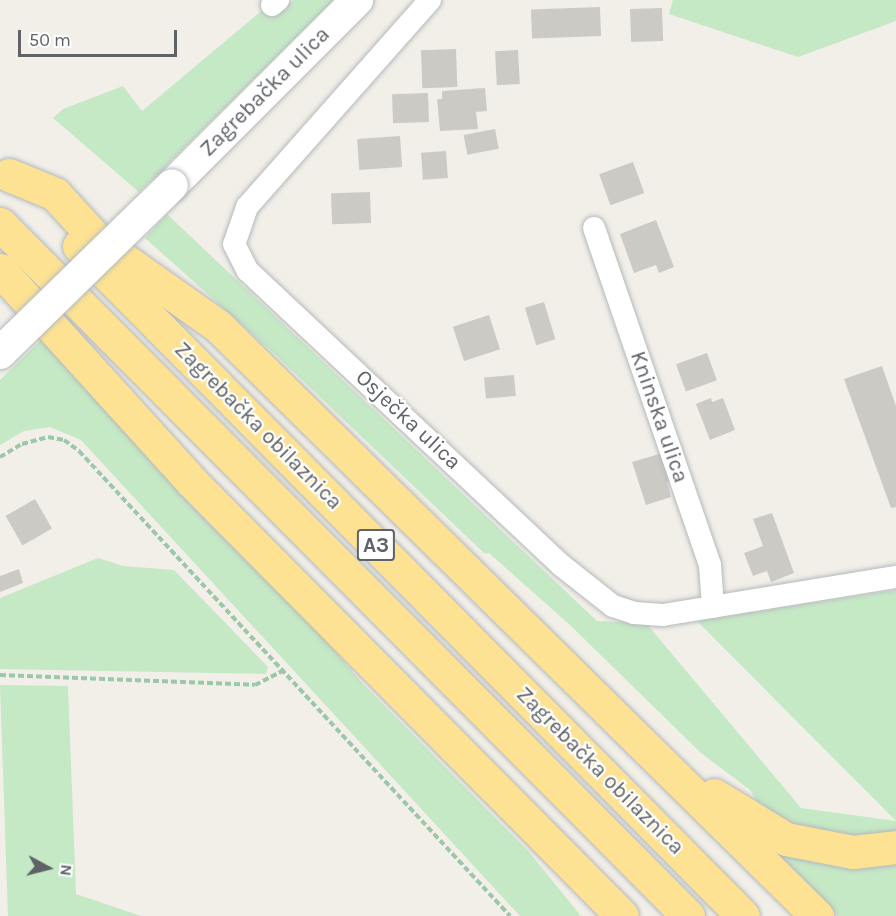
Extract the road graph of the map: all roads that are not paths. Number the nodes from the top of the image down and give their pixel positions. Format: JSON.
{"nodes":[{"id":1,"x":357,"y":0,"type":"edge"},
{"id":2,"x":430,"y":0,"type":"edge"},
{"id":3,"x":4,"y":170,"type":"edge"},
{"id":4,"x":0,"y":224,"type":"edge"},
{"id":5,"x":594,"y":228,"type":"dead end"},
{"id":6,"x":0,"y":270,"type":"edge"},
{"id":7,"x":0,"y":353,"type":"edge"},
{"id":8,"x":896,"y":577,"type":"edge"},
{"id":9,"x":712,"y":608,"type":"junction"},
{"id":10,"x":685,"y":786,"type":"junction"},
{"id":11,"x":896,"y":847,"type":"edge"},
{"id":12,"x":568,"y":863,"type":"junction"},
{"id":13,"x":598,"y":916,"type":"edge"},
{"id":14,"x":622,"y":916,"type":"edge"},
{"id":15,"x":687,"y":916,"type":"edge"},
{"id":16,"x":743,"y":916,"type":"edge"},
{"id":17,"x":817,"y":916,"type":"edge"}],
"edges":[{"from":1,"to":7,"type":"street","name":"Zagrebačka ulica","bridge":true},
{"from":2,"to":9,"type":"street","name":"Osječka ulica"},
{"from":3,"to":10,"type":"highway"},
{"from":3,"to":16,"type":"highway","name":"Zagrebačka obilaznica","number":"A3"},
{"from":4,"to":15,"type":"highway","name":"Zagrebačka obilaznica","number":"A3"},
{"from":5,"to":9,"type":"street","name":"Kninska ulica"},
{"from":6,"to":12,"type":"highway"},
{"from":8,"to":9,"type":"street","name":"Osječka ulica"},
{"from":10,"to":11,"type":"highway"},
{"from":10,"to":17,"type":"highway"},
{"from":12,"to":13,"type":"highway"},
{"from":12,"to":14,"type":"highway"}]}
